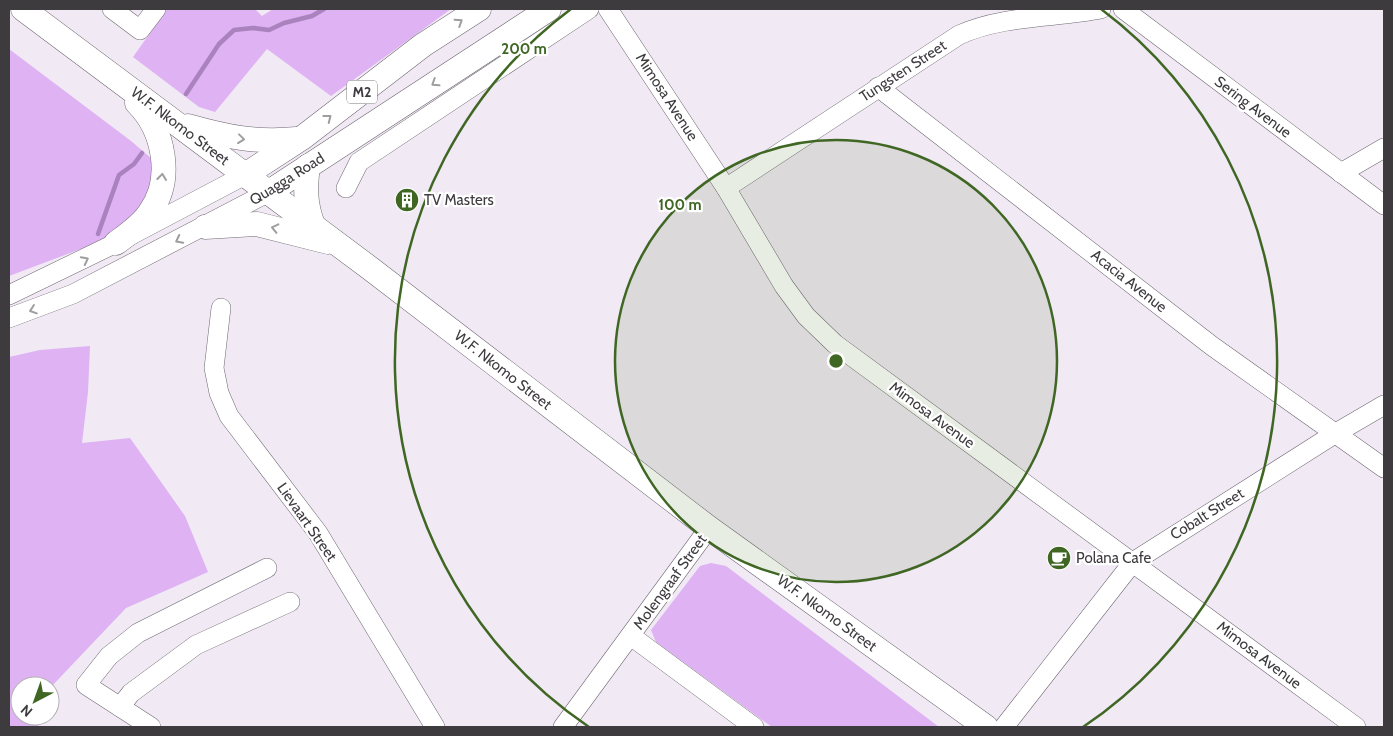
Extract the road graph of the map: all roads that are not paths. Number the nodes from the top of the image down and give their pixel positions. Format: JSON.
{"nodes":[{"id":1,"x":112,"y":9,"type":"edge"},
{"id":2,"x":156,"y":9,"type":"edge"},
{"id":3,"x":480,"y":9,"type":"edge"},
{"id":4,"x":549,"y":9,"type":"edge"},
{"id":5,"x":589,"y":9,"type":"edge"},
{"id":6,"x":608,"y":9,"type":"edge"},
{"id":7,"x":1101,"y":9,"type":"edge"},
{"id":8,"x":1122,"y":9,"type":"edge"},
{"id":9,"x":25,"y":10,"type":"edge"},
{"id":10,"x":98,"y":64,"type":"junction"},
{"id":11,"x":878,"y":87,"type":"junction"},
{"id":12,"x":176,"y":123,"type":"junction"},
{"id":13,"x":302,"y":138,"type":"junction"},
{"id":14,"x":1384,"y":148,"type":"edge"},
{"id":15,"x":308,"y":166,"type":"junction"},
{"id":16,"x":1341,"y":173,"type":"junction"},
{"id":17,"x":245,"y":175,"type":"junction"},
{"id":18,"x":346,"y":188,"type":"dead end"},
{"id":19,"x":726,"y":188,"type":"junction"},
{"id":20,"x":269,"y":192,"type":"junction"},
{"id":21,"x":1384,"y":205,"type":"edge"},
{"id":22,"x":313,"y":225,"type":"junction"},
{"id":23,"x":205,"y":227,"type":"junction"},
{"id":24,"x":116,"y":243,"type":"junction"},
{"id":25,"x":339,"y":245,"type":"junction"},
{"id":26,"x":9,"y":295,"type":"edge"},
{"id":27,"x":221,"y":308,"type":"dead end"},
{"id":28,"x":9,"y":318,"type":"edge"},
{"id":29,"x":1384,"y":405,"type":"edge"},
{"id":30,"x":1336,"y":433,"type":"junction"},
{"id":31,"x":1384,"y":468,"type":"edge"},
{"id":32,"x":709,"y":528,"type":"junction"},
{"id":33,"x":1133,"y":562,"type":"junction"},
{"id":34,"x":267,"y":568,"type":"dead end"},
{"id":35,"x":290,"y":602,"type":"dead end"},
{"id":36,"x":631,"y":636,"type":"junction"},
{"id":37,"x":120,"y":707,"type":"junction"},
{"id":38,"x":151,"y":727,"type":"edge"},
{"id":39,"x":435,"y":727,"type":"edge"},
{"id":40,"x":563,"y":727,"type":"edge"},
{"id":41,"x":754,"y":727,"type":"edge"},
{"id":42,"x":986,"y":727,"type":"edge"},
{"id":43,"x":1004,"y":727,"type":"edge"},
{"id":44,"x":1356,"y":727,"type":"edge"}],
"edges":[{"from":1,"to":2,"type":"street"},
{"from":13,"to":3,"type":"main road","name":"Quagga Road","number":"M2","one_way":true},
{"from":4,"to":15,"type":"main road","name":"Quagga Road","number":"M2","one_way":true},
{"from":5,"to":18,"type":"street"},
{"from":6,"to":19,"type":"street","name":"Mimosa Avenue"},
{"from":7,"to":11,"type":"street","name":"Tungsten Street"},
{"from":8,"to":16,"type":"street","name":"Sering Avenue"},
{"from":9,"to":10,"type":"main road","name":"W.F. Nkomo Street"},
{"from":10,"to":12,"type":"main road","name":"W.F. Nkomo Street"},
{"from":24,"to":10,"type":"main road","one_way":true},
{"from":11,"to":19,"type":"street","name":"Tungsten Street"},
{"from":11,"to":30,"type":"street","name":"Acacia Avenue"},
{"from":12,"to":13,"type":"main road","one_way":true},
{"from":12,"to":17,"type":"main road","name":"W.F. Nkomo Street"},
{"from":13,"to":17,"type":"main road","name":"Quagga Road","number":"M2"},
{"from":14,"to":16,"type":"street"},
{"from":15,"to":20,"type":"main road","name":"Quagga Road","number":"M2"},
{"from":15,"to":22,"type":"main road"},
{"from":16,"to":21,"type":"street","name":"Sering Avenue"},
{"from":17,"to":20,"type":"main road","name":"W.F. Nkomo Street"},
{"from":17,"to":24,"type":"street","name":"Quagga Road","number":"M2"},
{"from":19,"to":33,"type":"street","name":"Mimosa Avenue"},
{"from":20,"to":22,"type":"main road","name":"W.F. Nkomo Street"},
{"from":20,"to":23,"type":"street","name":"Quagga Road","number":"M2"},
{"from":22,"to":25,"type":"main road","name":"W.F. Nkomo Street"},
{"from":25,"to":23,"type":"main road","one_way":true},
{"from":23,"to":28,"type":"street","name":"Quagga Road","number":"M2","one_way":true},
{"from":26,"to":24,"type":"street","name":"Quagga Road","number":"M2","one_way":true},
{"from":25,"to":32,"type":"main road","name":"W.F. Nkomo Street"},
{"from":27,"to":39,"type":"street","name":"Lievaart Street"},
{"from":29,"to":30,"type":"street","name":"Cobalt Street"},
{"from":30,"to":31,"type":"street","name":"Acacia Avenue"},
{"from":30,"to":33,"type":"street","name":"Cobalt Street"},
{"from":32,"to":36,"type":"street","name":"Molengraaf Street"},
{"from":32,"to":42,"type":"main road","name":"W.F. Nkomo Street"},
{"from":33,"to":43,"type":"street","name":"Cobalt Street"},
{"from":33,"to":44,"type":"street","name":"Mimosa Avenue"},
{"from":34,"to":37,"type":"street"},
{"from":35,"to":37,"type":"street"},
{"from":36,"to":40,"type":"street","name":"Molengraaf Street"},
{"from":36,"to":41,"type":"street","name":"Molengraaf Street"},
{"from":37,"to":38,"type":"street"}]}
